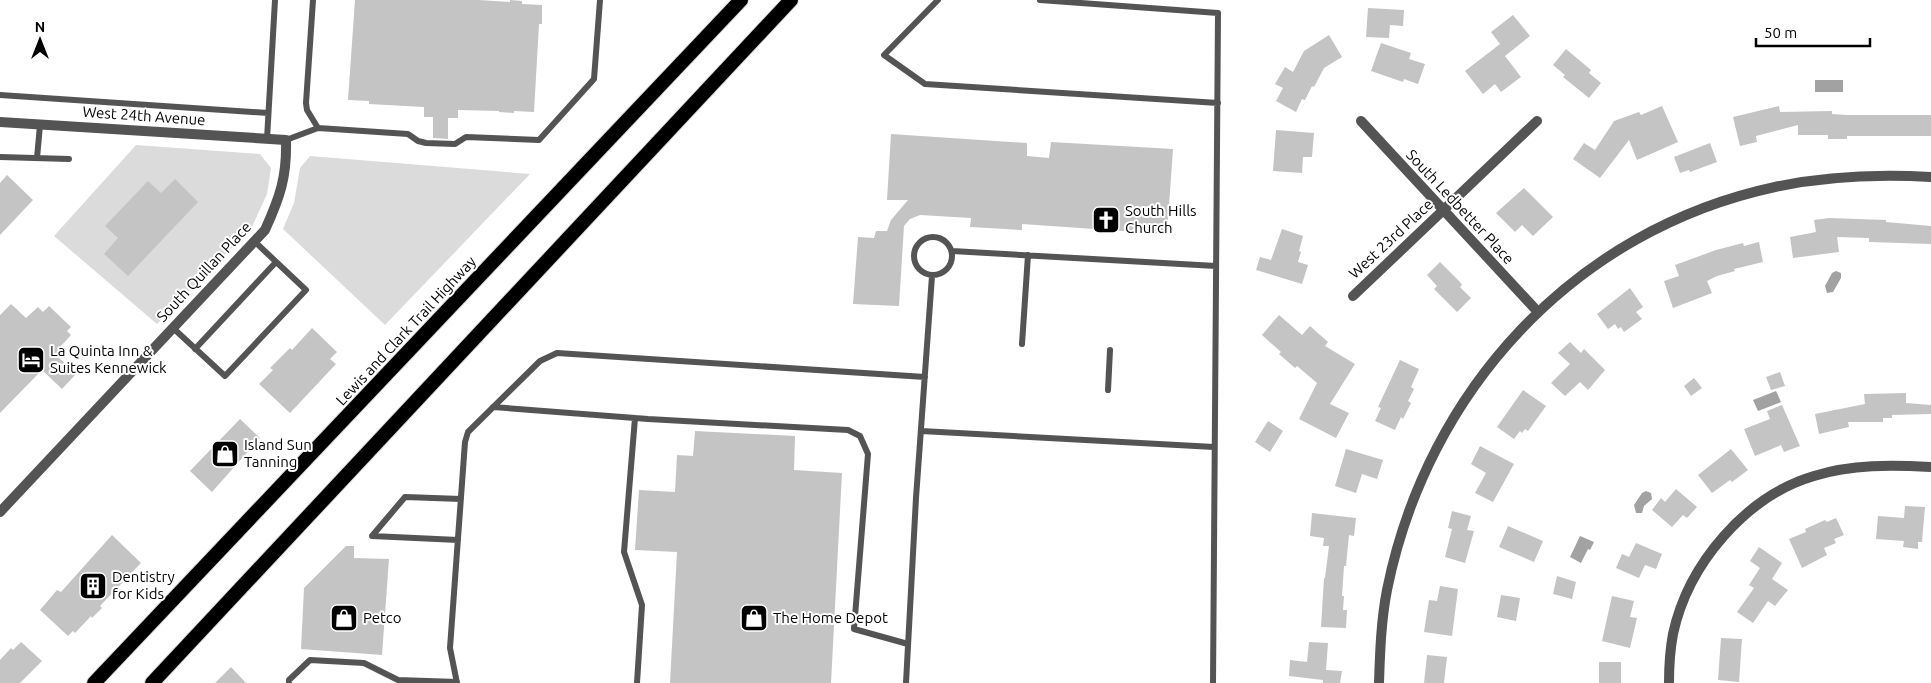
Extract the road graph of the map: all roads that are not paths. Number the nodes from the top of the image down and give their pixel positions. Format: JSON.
{"nodes":[{"id":1,"x":274,"y":0,"type":"edge"},
{"id":2,"x":313,"y":0,"type":"edge"},
{"id":3,"x":600,"y":0,"type":"edge"},
{"id":4,"x":741,"y":0,"type":"edge"},
{"id":5,"x":791,"y":0,"type":"edge"},
{"id":6,"x":938,"y":0,"type":"edge"},
{"id":7,"x":1040,"y":0,"type":"edge"},
{"id":8,"x":0,"y":95,"type":"edge"},
{"id":9,"x":1218,"y":103,"type":"junction"},
{"id":10,"x":268,"y":113,"type":"junction"},
{"id":11,"x":1361,"y":121,"type":"dead end"},
{"id":12,"x":1537,"y":121,"type":"dead end"},
{"id":13,"x":0,"y":122,"type":"edge"},
{"id":14,"x":40,"y":125,"type":"junction"},
{"id":15,"x":318,"y":128,"type":"junction"},
{"id":16,"x":266,"y":139,"type":"junction"},
{"id":17,"x":286,"y":140,"type":"junction"},
{"id":18,"x":0,"y":157,"type":"edge"},
{"id":19,"x":37,"y":158,"type":"junction"},
{"id":20,"x":69,"y":160,"type":"dead end"},
{"id":21,"x":1931,"y":177,"type":"edge"},
{"id":22,"x":1443,"y":211,"type":"junction"},
{"id":23,"x":254,"y":241,"type":"junction"},
{"id":24,"x":952,"y":251,"type":"junction"},
{"id":25,"x":1028,"y":255,"type":"junction"},
{"id":26,"x":276,"y":262,"type":"junction"},
{"id":27,"x":1216,"y":266,"type":"junction"},
{"id":28,"x":932,"y":276,"type":"junction"},
{"id":29,"x":1353,"y":296,"type":"dead end"},
{"id":30,"x":1538,"y":312,"type":"junction"},
{"id":31,"x":172,"y":328,"type":"junction"},
{"id":32,"x":1022,"y":344,"type":"dead end"},
{"id":33,"x":195,"y":349,"type":"junction"},
{"id":34,"x":1110,"y":350,"type":"dead end"},
{"id":35,"x":925,"y":378,"type":"junction"},
{"id":36,"x":1108,"y":390,"type":"dead end"},
{"id":37,"x":493,"y":407,"type":"junction"},
{"id":38,"x":635,"y":418,"type":"junction"},
{"id":39,"x":921,"y":431,"type":"junction"},
{"id":40,"x":1214,"y":447,"type":"junction"},
{"id":41,"x":1931,"y":467,"type":"edge"},
{"id":42,"x":461,"y":499,"type":"junction"},
{"id":43,"x":0,"y":512,"type":"edge"},
{"id":44,"x":458,"y":540,"type":"junction"},
{"id":45,"x":908,"y":644,"type":"junction"},
{"id":46,"x":154,"y":681,"type":"edge"},
{"id":47,"x":94,"y":683,"type":"edge"},
{"id":48,"x":289,"y":683,"type":"edge"},
{"id":49,"x":457,"y":683,"type":"edge"},
{"id":50,"x":637,"y":683,"type":"edge"},
{"id":51,"x":906,"y":683,"type":"edge"},
{"id":52,"x":1213,"y":683,"type":"edge"},
{"id":53,"x":1379,"y":683,"type":"edge"},
{"id":54,"x":1669,"y":683,"type":"edge"}],
"edges":[{"from":1,"to":10,"type":"lane"},
{"from":2,"to":15,"type":"lane"},
{"from":3,"to":15,"type":"lane"},
{"from":4,"to":47,"type":"highway","name":"Lewis and Clark Trail Highway"},
{"from":5,"to":46,"type":"highway"},
{"from":6,"to":9,"type":"lane"},
{"from":7,"to":9,"type":"lane"},
{"from":8,"to":10,"type":"lane"},
{"from":9,"to":27,"type":"lane"},
{"from":10,"to":16,"type":"lane"},
{"from":11,"to":22,"type":"street","name":"South Ledbetter Place"},
{"from":12,"to":22,"type":"street","name":"West 23rd Place"},
{"from":13,"to":14,"type":"street","name":"West 24th Avenue"},
{"from":14,"to":16,"type":"street","name":"West 24th Avenue"},
{"from":14,"to":19,"type":"lane"},
{"from":15,"to":17,"type":"lane"},
{"from":16,"to":17,"type":"street","name":"West 24th Avenue"},
{"from":17,"to":23,"type":"street","name":"South Quillan Place"},
{"from":18,"to":19,"type":"lane"},
{"from":19,"to":20,"type":"lane"},
{"from":21,"to":30,"type":"street"},
{"from":22,"to":29,"type":"street","name":"West 23rd Place"},
{"from":22,"to":30,"type":"street","name":"South Ledbetter Place"},
{"from":23,"to":26,"type":"lane"},
{"from":23,"to":31,"type":"street","name":"South Quillan Place"},
{"from":24,"to":25,"type":"lane"},
{"from":24,"to":28,"type":"lane"},
{"from":24,"to":28,"type":"lane"},
{"from":25,"to":27,"type":"lane"},
{"from":25,"to":32,"type":"lane"},
{"from":26,"to":33,"type":"lane"},
{"from":26,"to":33,"type":"lane"},
{"from":27,"to":40,"type":"lane"},
{"from":28,"to":35,"type":"lane"},
{"from":30,"to":53,"type":"street"},
{"from":31,"to":33,"type":"lane"},
{"from":31,"to":43,"type":"street","name":"South Quillan Place"},
{"from":34,"to":36,"type":"lane"},
{"from":35,"to":37,"type":"lane"},
{"from":35,"to":39,"type":"lane"},
{"from":37,"to":38,"type":"lane"},
{"from":37,"to":42,"type":"lane"},
{"from":38,"to":45,"type":"lane"},
{"from":38,"to":50,"type":"lane"},
{"from":39,"to":40,"type":"lane"},
{"from":39,"to":45,"type":"lane"},
{"from":40,"to":52,"type":"lane"},
{"from":41,"to":54,"type":"street"},
{"from":42,"to":44,"type":"lane"},
{"from":42,"to":44,"type":"lane"},
{"from":44,"to":49,"type":"lane"},
{"from":45,"to":51,"type":"lane"},
{"from":48,"to":49,"type":"lane"}]}
